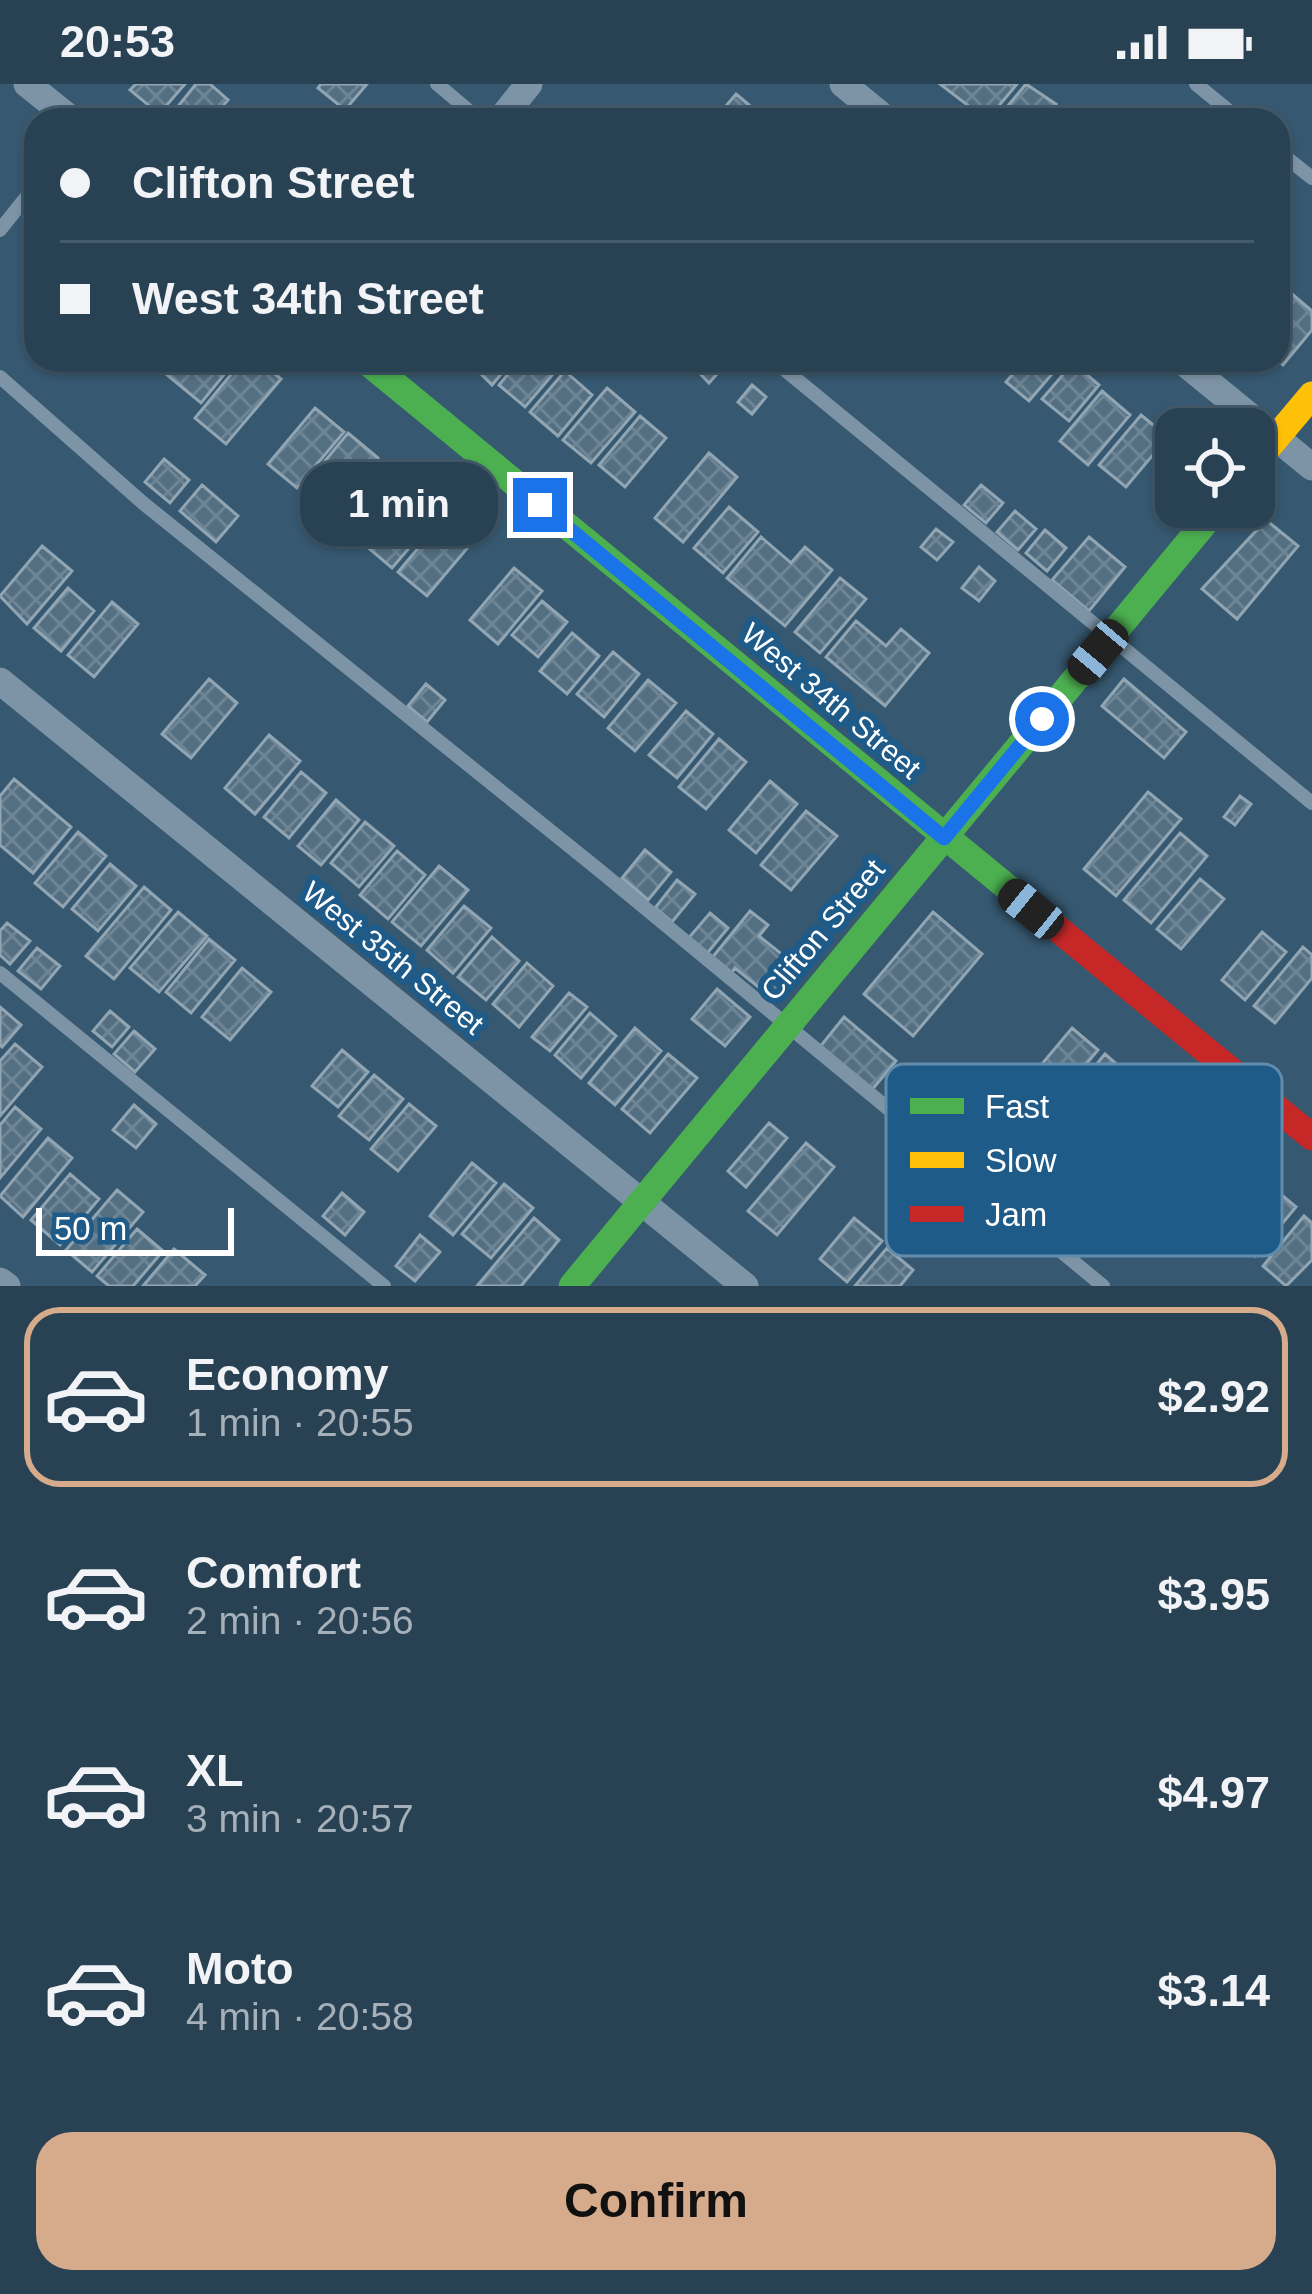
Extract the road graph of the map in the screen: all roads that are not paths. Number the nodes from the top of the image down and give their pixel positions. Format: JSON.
{"nodes":[{"id":1,"x":27,"y":84,"type":"edge"},
{"id":2,"x":436,"y":84,"type":"edge"},
{"id":3,"x":530,"y":84,"type":"edge"},
{"id":4,"x":842,"y":84,"type":"edge"},
{"id":5,"x":1196,"y":84,"type":"edge"},
{"id":6,"x":57,"y":108,"type":"edge"},
{"id":7,"x":465,"y":108,"type":"edge"},
{"id":8,"x":510,"y":108,"type":"edge"},
{"id":9,"x":872,"y":108,"type":"edge"},
{"id":10,"x":1225,"y":108,"type":"edge"},
{"id":11,"x":24,"y":200,"type":"edge"},
{"id":12,"x":0,"y":230,"type":"edge"},
{"id":13,"x":380,"y":372,"type":"edge"},
{"id":14,"x":788,"y":372,"type":"edge"},
{"id":15,"x":1196,"y":372,"type":"edge"},
{"id":16,"x":0,"y":377,"type":"edge"},
{"id":17,"x":1312,"y":395,"type":"edge"},
{"id":18,"x":1276,"y":438,"type":"junction"},
{"id":19,"x":1312,"y":467,"type":"edge"},
{"id":20,"x":1201,"y":528,"type":"edge"},
{"id":21,"x":1109,"y":638,"type":"junction"},
{"id":22,"x":0,"y":681,"type":"edge"},
{"id":23,"x":1312,"y":803,"type":"edge"},
{"id":24,"x":944,"y":838,"type":"junction"},
{"id":25,"x":0,"y":973,"type":"edge"},
{"id":26,"x":785,"y":1028,"type":"junction"},
{"id":27,"x":1222,"y":1064,"type":"edge"},
{"id":28,"x":886,"y":1110,"type":"edge"},
{"id":29,"x":1282,"y":1113,"type":"edge"},
{"id":30,"x":1312,"y":1137,"type":"edge"},
{"id":31,"x":642,"y":1202,"type":"junction"},
{"id":32,"x":1065,"y":1256,"type":"edge"},
{"id":33,"x":384,"y":1286,"type":"edge"},
{"id":34,"x":572,"y":1286,"type":"edge"},
{"id":35,"x":745,"y":1286,"type":"edge"},
{"id":36,"x":1102,"y":1286,"type":"edge"}],
"edges":[{"from":1,"to":6,"type":"street"},
{"from":2,"to":7,"type":"lane"},
{"from":3,"to":8,"type":"street"},
{"from":4,"to":9,"type":"street"},
{"from":5,"to":10,"type":"lane"},
{"from":11,"to":12,"type":"lane"},
{"from":13,"to":24,"type":"street","name":"West 34th Street"},
{"from":14,"to":21,"type":"lane"},
{"from":15,"to":18,"type":"street"},
{"from":16,"to":26,"type":"lane"},
{"from":17,"to":18,"type":"street"},
{"from":18,"to":19,"type":"street"},
{"from":20,"to":21,"type":"street","name":"Clifton Street"},
{"from":21,"to":23,"type":"lane"},
{"from":21,"to":24,"type":"street","name":"Clifton Street"},
{"from":22,"to":31,"type":"street","name":"West 35th Street"},
{"from":24,"to":26,"type":"street","name":"Clifton Street"},
{"from":24,"to":27,"type":"street","name":"West 34th Street"},
{"from":25,"to":33,"type":"lane"},
{"from":26,"to":28,"type":"lane"},
{"from":26,"to":31,"type":"street","name":"Clifton Street"},
{"from":29,"to":30,"type":"street","name":"West 34th Street"},
{"from":31,"to":34,"type":"street","name":"Clifton Street"},
{"from":31,"to":35,"type":"street","name":"West 35th Street"},
{"from":32,"to":36,"type":"lane"}]}
